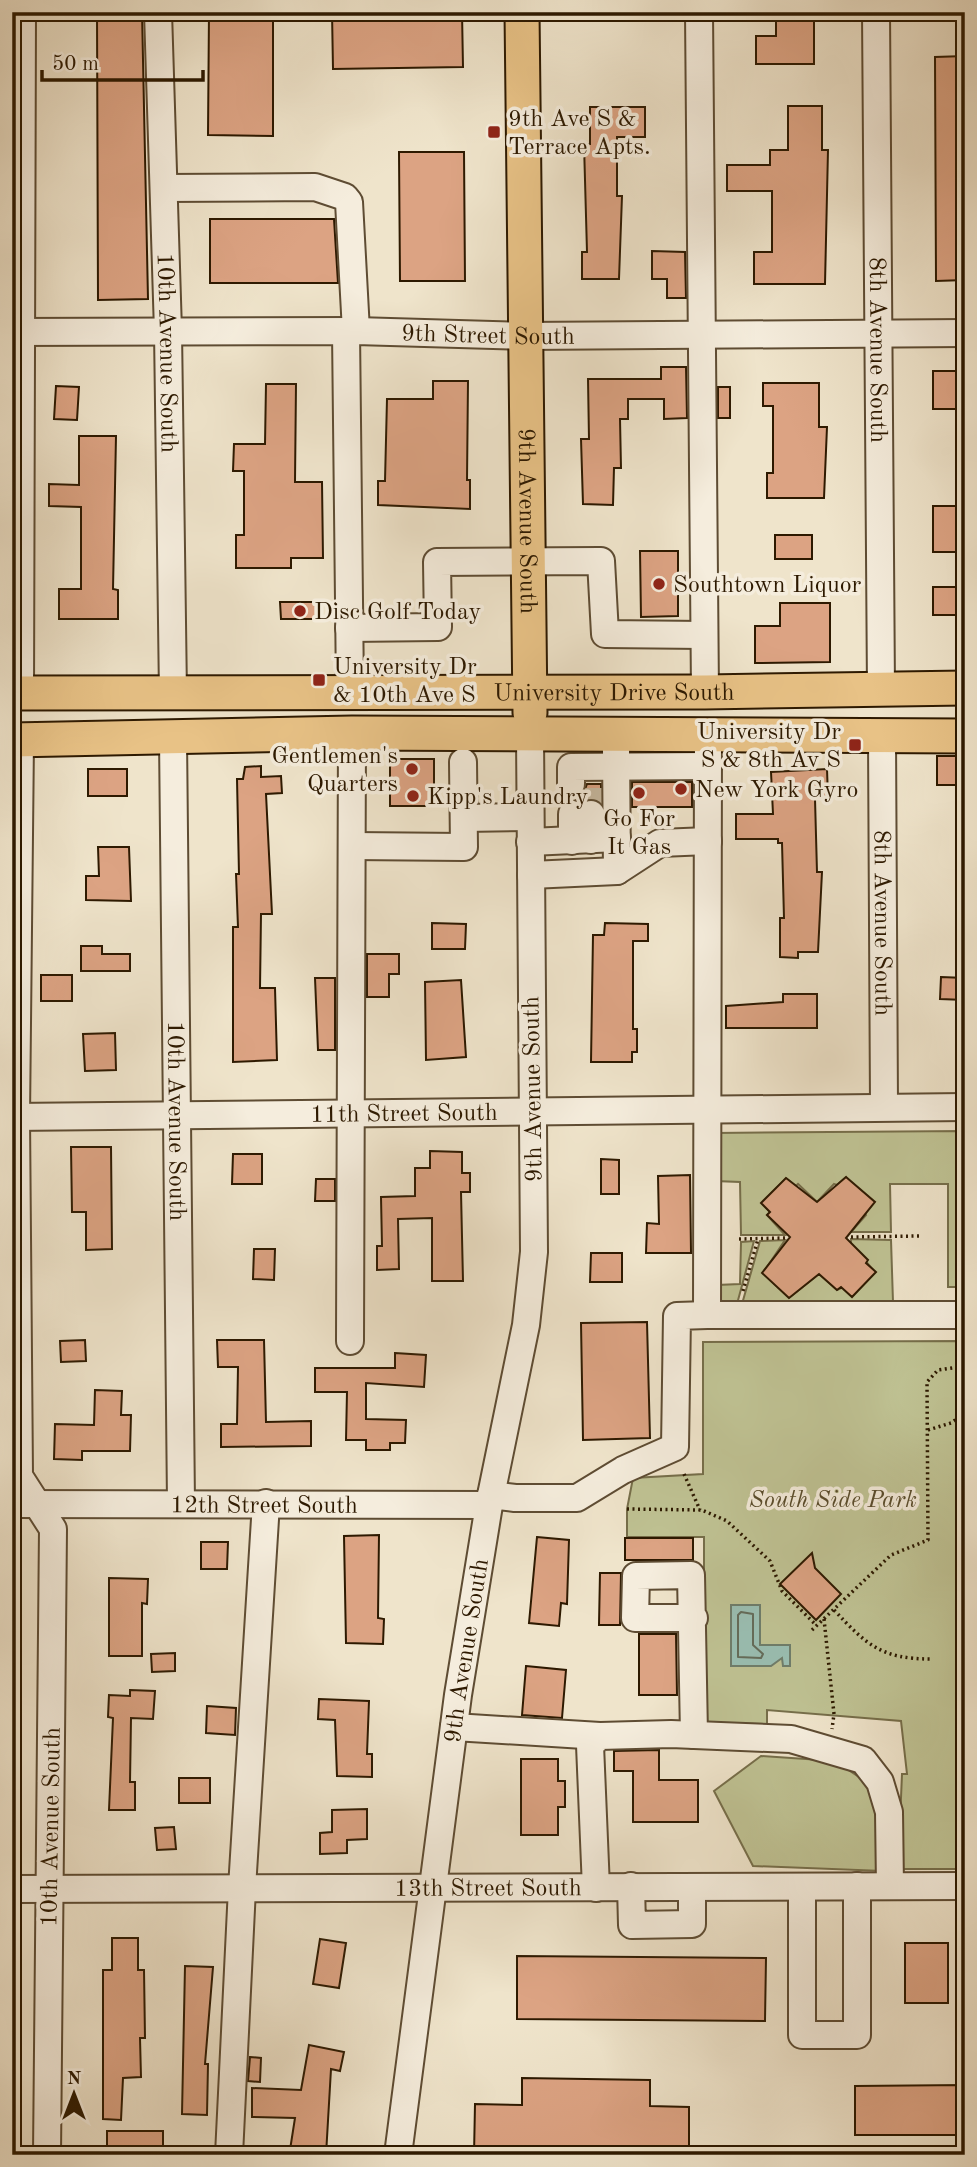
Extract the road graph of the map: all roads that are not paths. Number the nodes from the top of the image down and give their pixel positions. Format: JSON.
{"nodes":[{"id":1,"x":22,"y":12,"type":"edge"},
{"id":2,"x":158,"y":12,"type":"edge"},
{"id":3,"x":522,"y":12,"type":"edge"},
{"id":4,"x":699,"y":12,"type":"edge"},
{"id":5,"x":876,"y":12,"type":"edge"},
{"id":6,"x":164,"y":188,"type":"junction"},
{"id":7,"x":168,"y":331,"type":"junction"},
{"id":8,"x":351,"y":331,"type":"junction"},
{"id":9,"x":17,"y":332,"type":"edge"},
{"id":10,"x":878,"y":333,"type":"junction"},
{"id":11,"x":965,"y":333,"type":"edge"},
{"id":12,"x":700,"y":335,"type":"junction"},
{"id":13,"x":524,"y":336,"type":"junction"},
{"id":14,"x":527,"y":561,"type":"junction"},
{"id":15,"x":349,"y":628,"type":"junction"},
{"id":16,"x":704,"y":635,"type":"junction"},
{"id":17,"x":965,"y":688,"type":"edge"},
{"id":18,"x":881,"y":689,"type":"junction"},
{"id":19,"x":531,"y":690,"type":"junction"},
{"id":20,"x":350,"y":691,"type":"junction"},
{"id":21,"x":705,"y":692,"type":"junction"},
{"id":22,"x":16,"y":693,"type":"edge"},
{"id":23,"x":173,"y":694,"type":"junction"},
{"id":24,"x":352,"y":733,"type":"junction"},
{"id":25,"x":530,"y":735,"type":"junction"},
{"id":26,"x":965,"y":736,"type":"edge"},
{"id":27,"x":882,"y":737,"type":"junction"},
{"id":28,"x":173,"y":738,"type":"junction"},
{"id":29,"x":16,"y":740,"type":"edge"},
{"id":30,"x":708,"y":751,"type":"junction"},
{"id":31,"x":463,"y":762,"type":"dead end"},
{"id":32,"x":597,"y":767,"type":"junction"},
{"id":33,"x":464,"y":818,"type":"junction"},
{"id":34,"x":530,"y":829,"type":"junction"},
{"id":35,"x":589,"y":829,"type":"junction"},
{"id":36,"x":708,"y":841,"type":"junction"},
{"id":37,"x":352,"y":846,"type":"junction"},
{"id":38,"x":617,"y":871,"type":"junction"},
{"id":39,"x":531,"y":875,"type":"junction"},
{"id":40,"x":884,"y":1106,"type":"junction"},
{"id":41,"x":965,"y":1107,"type":"edge"},
{"id":42,"x":709,"y":1108,"type":"junction"},
{"id":43,"x":532,"y":1110,"type":"junction"},
{"id":44,"x":352,"y":1114,"type":"junction"},
{"id":45,"x":178,"y":1116,"type":"junction"},
{"id":46,"x":14,"y":1117,"type":"edge"},
{"id":47,"x":707,"y":1315,"type":"junction"},
{"id":48,"x":965,"y":1315,"type":"edge"},
{"id":49,"x":350,"y":1341,"type":"dead end"},
{"id":50,"x":490,"y":1500,"type":"junction"},
{"id":51,"x":12,"y":1503,"type":"edge"},
{"id":52,"x":181,"y":1503,"type":"junction"},
{"id":53,"x":266,"y":1503,"type":"junction"},
{"id":54,"x":39,"y":1504,"type":"junction"},
{"id":55,"x":694,"y":1618,"type":"dead end"},
{"id":56,"x":454,"y":1727,"type":"junction"},
{"id":57,"x":694,"y":1735,"type":"junction"},
{"id":58,"x":600,"y":1736,"type":"junction"},
{"id":59,"x":435,"y":1886,"type":"junction"},
{"id":60,"x":631,"y":1886,"type":"junction"},
{"id":61,"x":858,"y":1886,"type":"junction"},
{"id":62,"x":890,"y":1886,"type":"junction"},
{"id":63,"x":965,"y":1886,"type":"edge"},
{"id":64,"x":802,"y":1887,"type":"junction"},
{"id":65,"x":242,"y":1888,"type":"junction"},
{"id":66,"x":596,"y":1888,"type":"junction"},
{"id":67,"x":692,"y":1888,"type":"junction"},
{"id":68,"x":12,"y":1889,"type":"edge"},
{"id":69,"x":48,"y":1889,"type":"junction"},
{"id":70,"x":47,"y":2155,"type":"edge"},
{"id":71,"x":229,"y":2155,"type":"edge"},
{"id":72,"x":398,"y":2155,"type":"edge"}],
"edges":[{"from":1,"to":9,"type":"street"},
{"from":2,"to":6,"type":"street","name":"10th Avenue South"},
{"from":3,"to":13,"type":"main road","name":"9th Avenue South"},
{"from":4,"to":12,"type":"street"},
{"from":5,"to":10,"type":"street","name":"8th Avenue South"},
{"from":6,"to":7,"type":"street","name":"10th Avenue South"},
{"from":6,"to":8,"type":"street"},
{"from":7,"to":8,"type":"street","name":"9th Street South"},
{"from":7,"to":9,"type":"street","name":"9th Street South"},
{"from":7,"to":23,"type":"street","name":"10th Avenue South"},
{"from":8,"to":13,"type":"street","name":"9th Street South"},
{"from":8,"to":15,"type":"street"},
{"from":9,"to":22,"type":"street"},
{"from":10,"to":11,"type":"street","name":"9th Street South"},
{"from":10,"to":12,"type":"street","name":"9th Street South"},
{"from":10,"to":18,"type":"street","name":"8th Avenue South"},
{"from":12,"to":13,"type":"street","name":"9th Street South"},
{"from":12,"to":16,"type":"street"},
{"from":13,"to":14,"type":"main road","name":"9th Avenue South"},
{"from":14,"to":15,"type":"street"},
{"from":14,"to":16,"type":"street"},
{"from":14,"to":19,"type":"main road","name":"9th Avenue South"},
{"from":15,"to":20,"type":"street"},
{"from":16,"to":21,"type":"street"},
{"from":17,"to":18,"type":"main road","name":"University Drive South"},
{"from":18,"to":21,"type":"main road","name":"University Drive South"},
{"from":19,"to":20,"type":"main road","name":"University Drive South"},
{"from":19,"to":21,"type":"main road","name":"University Drive South"},
{"from":19,"to":25,"type":"main road","name":"9th Avenue South"},
{"from":20,"to":23,"type":"main road","name":"University Drive South"},
{"from":22,"to":23,"type":"main road","name":"University Drive South"},
{"from":24,"to":25,"type":"main road","name":"University Drive South"},
{"from":24,"to":28,"type":"main road","name":"University Drive South"},
{"from":24,"to":37,"type":"street"},
{"from":25,"to":32,"type":"main road","name":"University Drive South"},
{"from":25,"to":34,"type":"street","name":"9th Avenue South"},
{"from":26,"to":27,"type":"main road","name":"University Drive South"},
{"from":27,"to":30,"type":"main road","name":"University Drive South"},
{"from":27,"to":40,"type":"street","name":"8th Avenue South"},
{"from":28,"to":29,"type":"main road","name":"University Drive South"},
{"from":28,"to":45,"type":"street","name":"10th Avenue South"},
{"from":29,"to":46,"type":"street","name":"10th Avenue South"},
{"from":30,"to":32,"type":"main road","name":"University Drive South"},
{"from":30,"to":36,"type":"street"},
{"from":31,"to":33,"type":"street"},
{"from":32,"to":35,"type":"street"},
{"from":33,"to":34,"type":"street"},
{"from":33,"to":37,"type":"street"},
{"from":34,"to":35,"type":"street"},
{"from":34,"to":39,"type":"street","name":"9th Avenue South"},
{"from":35,"to":38,"type":"street"},
{"from":36,"to":38,"type":"street"},
{"from":36,"to":42,"type":"street"},
{"from":37,"to":44,"type":"street"},
{"from":38,"to":39,"type":"street"},
{"from":39,"to":43,"type":"street","name":"9th Avenue South"},
{"from":40,"to":41,"type":"street","name":"11th Street South"},
{"from":40,"to":42,"type":"street","name":"11th Street South"},
{"from":42,"to":43,"type":"street","name":"11th Street South"},
{"from":42,"to":47,"type":"street"},
{"from":43,"to":44,"type":"street","name":"11th Street South"},
{"from":43,"to":50,"type":"street","name":"9th Avenue South"},
{"from":44,"to":45,"type":"street","name":"11th Street South"},
{"from":44,"to":49,"type":"street"},
{"from":45,"to":46,"type":"street","name":"11th Street South"},
{"from":45,"to":52,"type":"street","name":"10th Avenue South"},
{"from":46,"to":54,"type":"street","name":"10th Avenue South"},
{"from":47,"to":48,"type":"street"},
{"from":47,"to":50,"type":"street","name":"12th Street South"},
{"from":50,"to":53,"type":"street","name":"12th Street South"},
{"from":50,"to":56,"type":"street","name":"9th Avenue South"},
{"from":51,"to":54,"type":"street","name":"12th Street South"},
{"from":52,"to":53,"type":"street","name":"12th Street South"},
{"from":52,"to":54,"type":"street","name":"12th Street South"},
{"from":53,"to":65,"type":"street"},
{"from":54,"to":69,"type":"street","name":"10th Avenue South"},
{"from":55,"to":57,"type":"street"},
{"from":56,"to":58,"type":"street"},
{"from":56,"to":59,"type":"street","name":"9th Avenue South"},
{"from":57,"to":58,"type":"street"},
{"from":57,"to":62,"type":"street"},
{"from":58,"to":66,"type":"street"},
{"from":59,"to":65,"type":"street","name":"13th Street South"},
{"from":59,"to":66,"type":"street","name":"13th Street South"},
{"from":59,"to":72,"type":"street","name":"9th Avenue South"},
{"from":60,"to":66,"type":"street","name":"13th Street South"},
{"from":60,"to":67,"type":"street","name":"13th Street South"},
{"from":60,"to":67,"type":"street"},
{"from":61,"to":62,"type":"street","name":"13th Street South"},
{"from":61,"to":64,"type":"street","name":"13th Street South"},
{"from":61,"to":64,"type":"street"},
{"from":62,"to":63,"type":"street","name":"13th Street South"},
{"from":64,"to":67,"type":"street","name":"13th Street South"},
{"from":65,"to":69,"type":"street","name":"13th Street South"},
{"from":65,"to":71,"type":"street"},
{"from":68,"to":69,"type":"street","name":"13th Street South"},
{"from":69,"to":70,"type":"street","name":"10th Avenue South"}]}
